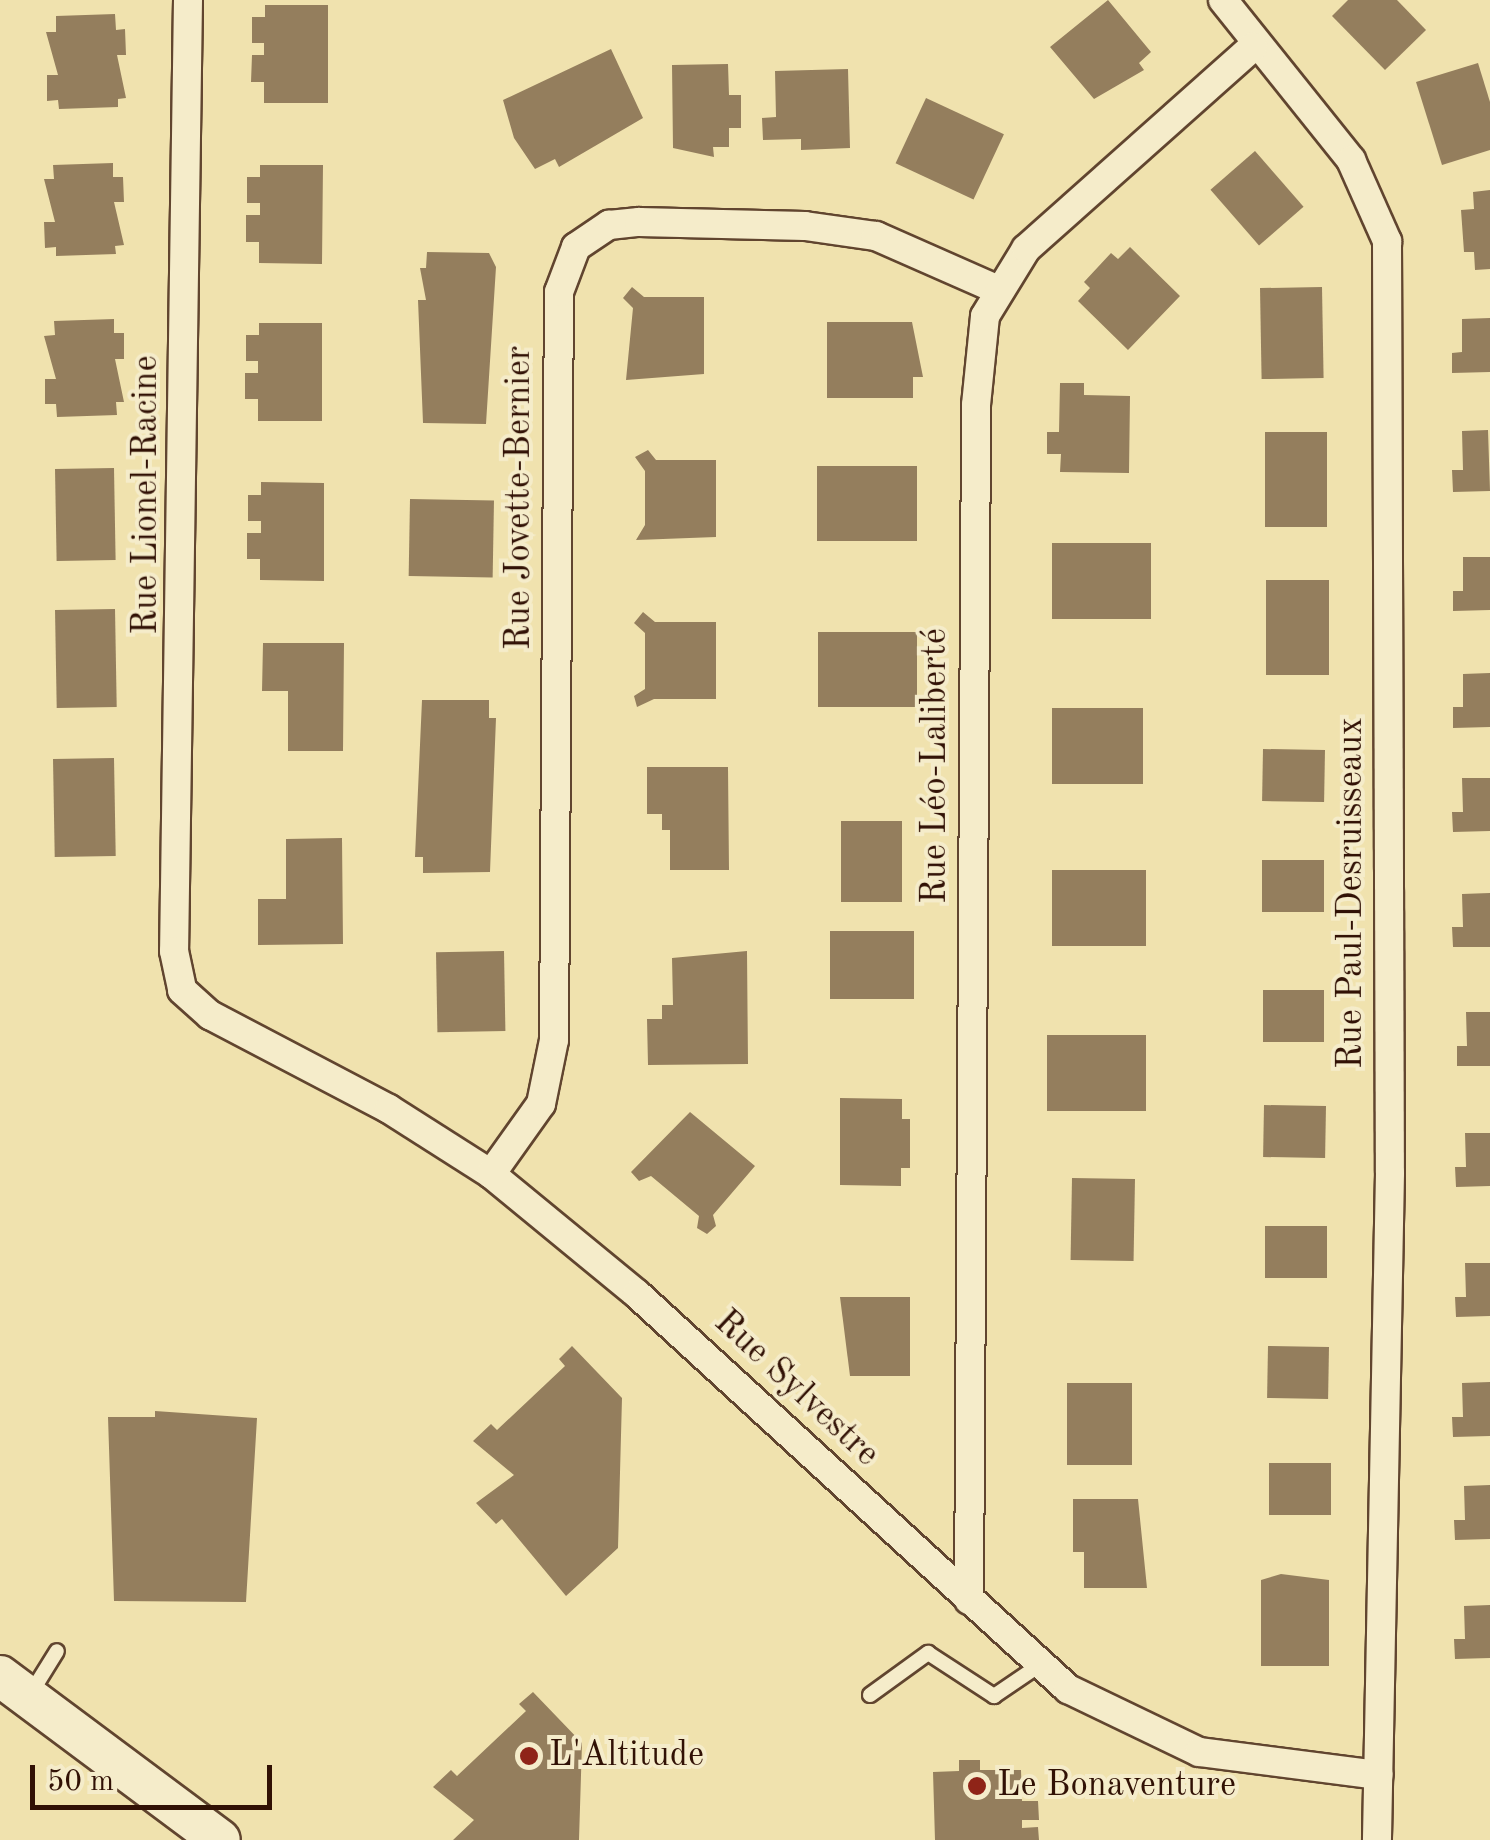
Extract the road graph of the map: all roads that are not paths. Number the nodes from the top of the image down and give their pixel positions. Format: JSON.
{"nodes":[{"id":1,"x":188,"y":0,"type":"edge"},
{"id":2,"x":1223,"y":0,"type":"edge"},
{"id":3,"x":1253,"y":47,"type":"junction"},
{"id":4,"x":996,"y":289,"type":"junction"},
{"id":5,"x":182,"y":990,"type":"joint"},
{"id":6,"x":492,"y":1174,"type":"junction"},
{"id":7,"x":969,"y":1600,"type":"junction"},
{"id":8,"x":57,"y":1651,"type":"dead end"},
{"id":9,"x":1040,"y":1664,"type":"junction"},
{"id":10,"x":15,"y":1685,"type":"edge"},
{"id":11,"x":870,"y":1695,"type":"dead end"},
{"id":12,"x":1379,"y":1775,"type":"junction"},
{"id":13,"x":220,"y":1840,"type":"edge"},
{"id":14,"x":1377,"y":1840,"type":"edge"}],
"edges":[{"from":1,"to":5,"type":"street","name":"Rue Lionel-Racine"},
{"from":2,"to":3,"type":"street","name":"Rue Paul-Desruisseaux"},
{"from":3,"to":4,"type":"street","name":"Rue Léo-Laliberté"},
{"from":3,"to":12,"type":"street","name":"Rue Paul-Desruisseaux"},
{"from":4,"to":6,"type":"street","name":"Rue Jovette-Bernier"},
{"from":4,"to":7,"type":"street","name":"Rue Léo-Laliberté"},
{"from":5,"to":6,"type":"street","name":"Rue Sylvestre"},
{"from":6,"to":7,"type":"street","name":"Rue Sylvestre"},
{"from":7,"to":9,"type":"street","name":"Rue Sylvestre"},
{"from":8,"to":10,"type":"lane"},
{"from":9,"to":11,"type":"lane"},
{"from":9,"to":12,"type":"street","name":"Rue Sylvestre"},
{"from":10,"to":13,"type":"street"},
{"from":12,"to":14,"type":"street","name":"Rue Paul-Desruisseaux"}]}
